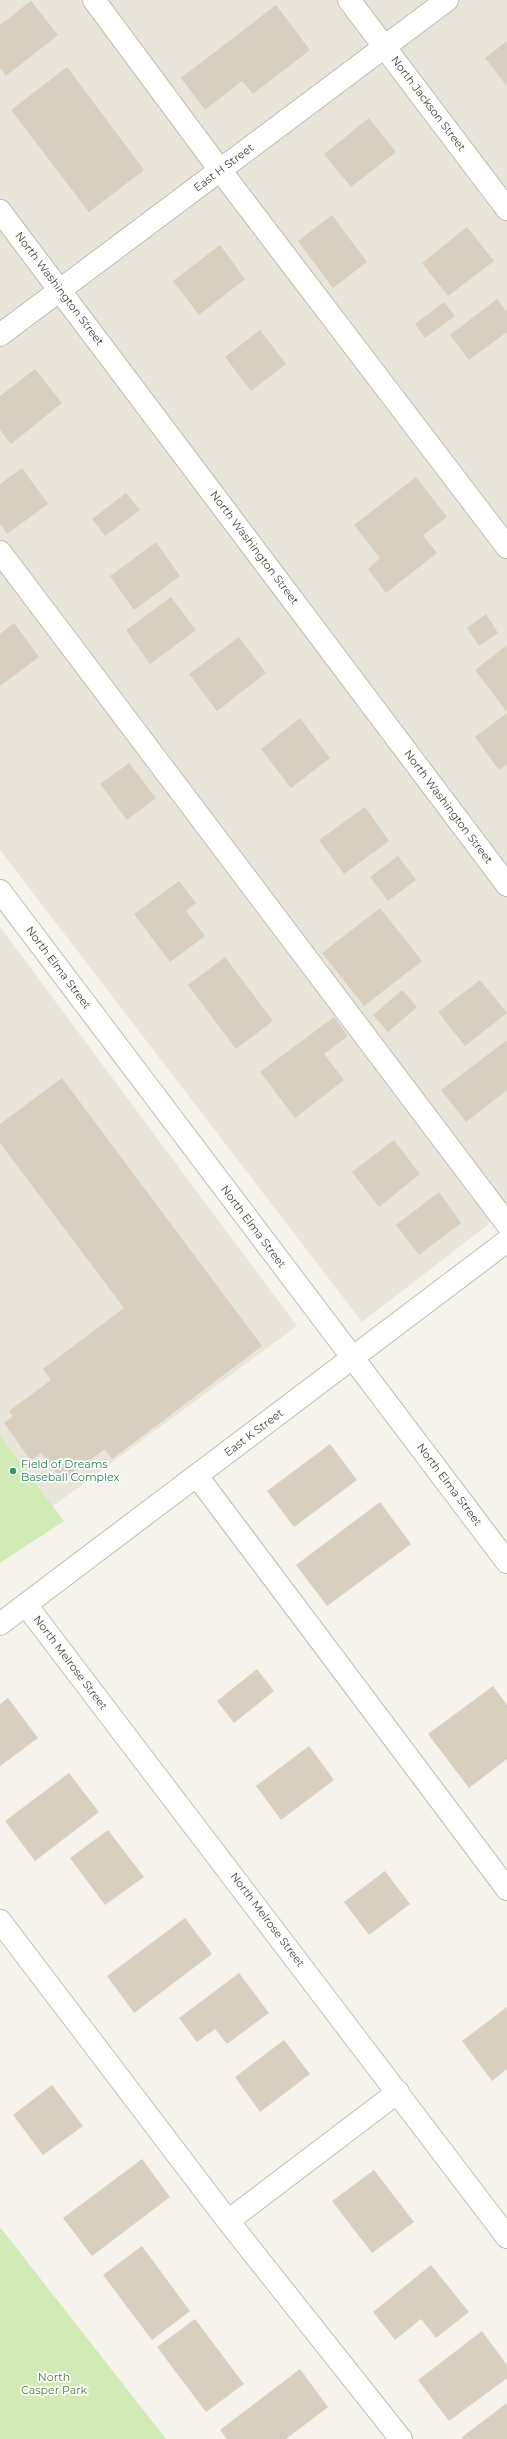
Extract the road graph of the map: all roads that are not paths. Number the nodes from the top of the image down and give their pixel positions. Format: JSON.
{"nodes":[{"id":1,"x":94,"y":0,"type":"edge"},
{"id":2,"x":349,"y":0,"type":"edge"},
{"id":3,"x":447,"y":0,"type":"edge"},
{"id":4,"x":385,"y":48,"type":"junction"},
{"id":5,"x":220,"y":170,"type":"junction"},
{"id":6,"x":507,"y":209,"type":"edge"},
{"id":7,"x":0,"y":211,"type":"edge"},
{"id":8,"x":60,"y":290,"type":"junction"},
{"id":9,"x":0,"y":335,"type":"edge"},
{"id":10,"x":507,"y":547,"type":"edge"},
{"id":11,"x":0,"y":552,"type":"edge"},
{"id":12,"x":507,"y":885,"type":"edge"},
{"id":13,"x":0,"y":891,"type":"edge"},
{"id":14,"x":507,"y":1224,"type":"edge"},
{"id":15,"x":507,"y":1241,"type":"edge"},
{"id":16,"x":352,"y":1358,"type":"junction"},
{"id":17,"x":197,"y":1476,"type":"junction"},
{"id":18,"x":507,"y":1562,"type":"edge"},
{"id":19,"x":26,"y":1605,"type":"junction"},
{"id":20,"x":0,"y":1624,"type":"edge"},
{"id":21,"x":507,"y":1889,"type":"edge"},
{"id":22,"x":0,"y":1921,"type":"edge"},
{"id":23,"x":398,"y":2092,"type":"junction"},
{"id":24,"x":228,"y":2221,"type":"junction"},
{"id":25,"x":507,"y":2237,"type":"edge"},
{"id":26,"x":401,"y":2439,"type":"edge"}],
"edges":[{"from":1,"to":5,"type":"street"},
{"from":2,"to":4,"type":"street","name":"North Jackson Street"},
{"from":3,"to":4,"type":"street","name":"East H Street"},
{"from":4,"to":5,"type":"street","name":"East H Street"},
{"from":4,"to":6,"type":"street","name":"North Jackson Street"},
{"from":5,"to":8,"type":"street","name":"East H Street"},
{"from":5,"to":10,"type":"street"},
{"from":7,"to":8,"type":"street","name":"North Washington Street"},
{"from":8,"to":9,"type":"street","name":"East H Street"},
{"from":8,"to":12,"type":"street","name":"North Washington Street"},
{"from":11,"to":14,"type":"street"},
{"from":13,"to":16,"type":"street","name":"North Elma Street"},
{"from":15,"to":16,"type":"street","name":"East K Street"},
{"from":16,"to":17,"type":"street","name":"East K Street"},
{"from":16,"to":18,"type":"street","name":"North Elma Street"},
{"from":17,"to":19,"type":"street","name":"East K Street"},
{"from":17,"to":21,"type":"street"},
{"from":19,"to":20,"type":"street","name":"East K Street"},
{"from":19,"to":23,"type":"street","name":"North Melrose Street"},
{"from":22,"to":24,"type":"street"},
{"from":23,"to":24,"type":"street"},
{"from":23,"to":25,"type":"street","name":"North Melrose Street"},
{"from":24,"to":26,"type":"street"}]}
